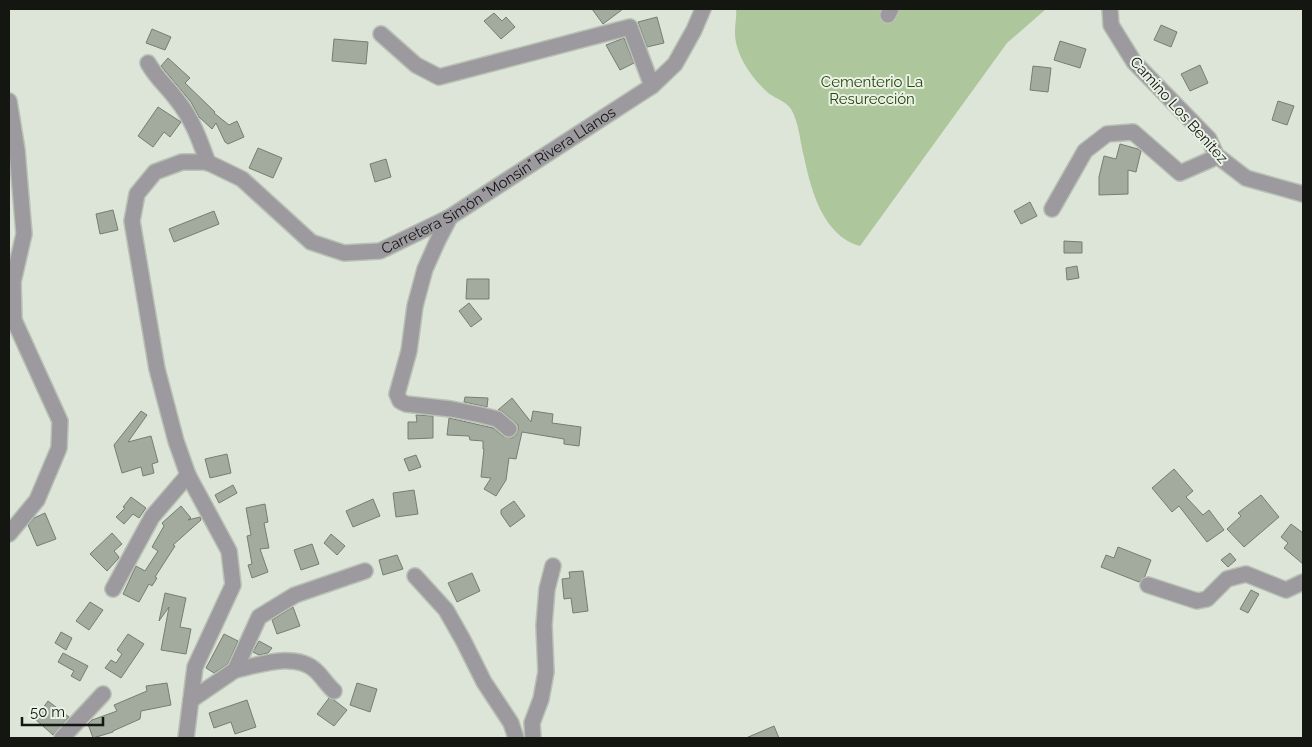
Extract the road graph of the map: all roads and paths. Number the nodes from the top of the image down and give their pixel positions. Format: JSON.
{"nodes":[{"id":1,"x":703,"y":9,"type":"edge"},
{"id":2,"x":1110,"y":9,"type":"edge"},
{"id":3,"x":380,"y":34,"type":"dead end"},
{"id":4,"x":148,"y":63,"type":"dead end"},
{"id":5,"x":652,"y":86,"type":"junction"},
{"id":6,"x":9,"y":101,"type":"edge"},
{"id":7,"x":1216,"y":155,"type":"junction"},
{"id":8,"x":208,"y":163,"type":"junction"},
{"id":9,"x":1303,"y":194,"type":"edge"},
{"id":10,"x":1052,"y":209,"type":"dead end"},
{"id":11,"x":450,"y":217,"type":"junction"},
{"id":12,"x":509,"y":428,"type":"dead end"},
{"id":13,"x":188,"y":475,"type":"junction"},
{"id":14,"x":9,"y":534,"type":"edge"},
{"id":15,"x":553,"y":566,"type":"dead end"},
{"id":16,"x":365,"y":571,"type":"dead end"},
{"id":17,"x":415,"y":576,"type":"dead end"},
{"id":18,"x":1303,"y":582,"type":"edge"},
{"id":19,"x":1148,"y":585,"type":"dead end"},
{"id":20,"x":113,"y":589,"type":"dead end"},
{"id":21,"x":235,"y":670,"type":"junction"},
{"id":22,"x":334,"y":690,"type":"dead end"},
{"id":23,"x":103,"y":694,"type":"dead end"},
{"id":24,"x":191,"y":700,"type":"junction"},
{"id":25,"x":62,"y":738,"type":"edge"},
{"id":26,"x":186,"y":738,"type":"edge"},
{"id":27,"x":516,"y":738,"type":"edge"},
{"id":28,"x":532,"y":738,"type":"edge"}],
"edges":[{"from":1,"to":5,"type":"street","name":"Carretera Simón \"Monsín\" Rivera Llanos"},
{"from":2,"to":7,"type":"street","name":"Camino Los Benítez"},
{"from":3,"to":5,"type":"street"},
{"from":4,"to":8,"type":"street"},
{"from":5,"to":11,"type":"street","name":"Carretera Simón \"Monsín\" Rivera Llanos"},
{"from":6,"to":14,"type":"street"},
{"from":7,"to":9,"type":"street","name":"Camino Los Benítez"},
{"from":7,"to":10,"type":"street"},
{"from":8,"to":11,"type":"street","name":"Carretera Simón \"Monsín\" Rivera Llanos"},
{"from":8,"to":13,"type":"street","name":"Carretera Simón \"Monsín\" Rivera Llanos"},
{"from":11,"to":12,"type":"street"},
{"from":13,"to":20,"type":"street"},
{"from":13,"to":24,"type":"street","name":"Carretera Simón \"Monsín\" Rivera Llanos"},
{"from":15,"to":28,"type":"street"},
{"from":16,"to":21,"type":"street"},
{"from":17,"to":27,"type":"street"},
{"from":18,"to":19,"type":"street"},
{"from":21,"to":22,"type":"street"},
{"from":21,"to":24,"type":"street"},
{"from":23,"to":25,"type":"street"},
{"from":24,"to":26,"type":"street","name":"Carretera Simón \"Monsín\" Rivera Llanos"}]}
